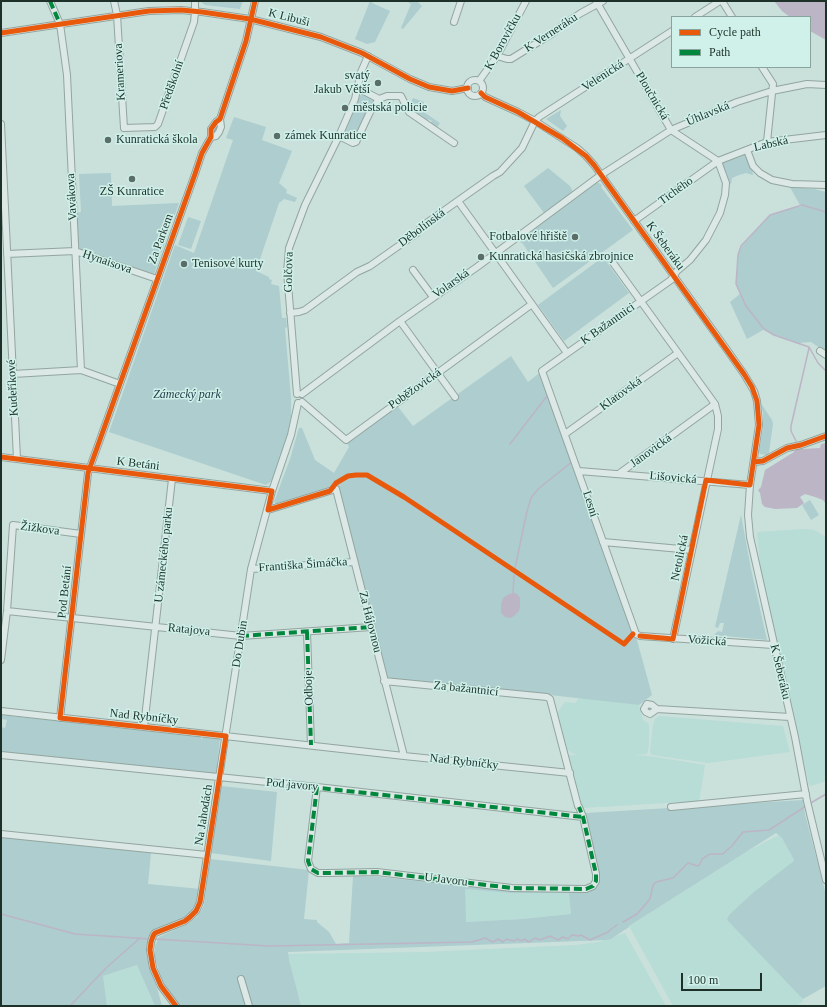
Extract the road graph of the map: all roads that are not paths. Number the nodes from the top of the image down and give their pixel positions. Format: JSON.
{"nodes":[{"id":1,"x":50,"y":1,"type":"edge"},
{"id":2,"x":114,"y":1,"type":"edge"},
{"id":3,"x":195,"y":1,"type":"edge"},
{"id":4,"x":255,"y":1,"type":"edge"},
{"id":5,"x":461,"y":1,"type":"edge"},
{"id":6,"x":526,"y":1,"type":"edge"},
{"id":7,"x":721,"y":1,"type":"edge"},
{"id":8,"x":599,"y":2,"type":"edge"},
{"id":9,"x":195,"y":12,"type":"junction"},
{"id":10,"x":117,"y":15,"type":"junction"},
{"id":11,"x":251,"y":16,"type":"junction"},
{"id":12,"x":696,"y":16,"type":"edge"},
{"id":13,"x":731,"y":16,"type":"edge"},
{"id":14,"x":454,"y":22,"type":"dead end"},
{"id":15,"x":60,"y":24,"type":"junction"},
{"id":16,"x":671,"y":32,"type":"edge"},
{"id":17,"x":1,"y":33,"type":"edge"},
{"id":18,"x":497,"y":56,"type":"junction"},
{"id":19,"x":366,"y":59,"type":"junction"},
{"id":20,"x":629,"y":59,"type":"junction"},
{"id":21,"x":763,"y":68,"type":"edge"},
{"id":22,"x":479,"y":81,"type":"junction"},
{"id":23,"x":826,"y":85,"type":"edge"},
{"id":24,"x":358,"y":88,"type":"junction"},
{"id":25,"x":468,"y":88,"type":"junction"},
{"id":26,"x":772,"y":91,"type":"junction"},
{"id":27,"x":481,"y":93,"type":"junction"},
{"id":28,"x":379,"y":99,"type":"junction"},
{"id":29,"x":535,"y":121,"type":"junction"},
{"id":30,"x":1,"y":124,"type":"edge"},
{"id":31,"x":124,"y":128,"type":"joint"},
{"id":32,"x":672,"y":130,"type":"junction"},
{"id":33,"x":826,"y":135,"type":"edge"},
{"id":34,"x":339,"y":136,"type":"junction"},
{"id":35,"x":767,"y":142,"type":"junction"},
{"id":36,"x":454,"y":143,"type":"dead end"},
{"id":37,"x":747,"y":150,"type":"junction"},
{"id":38,"x":718,"y":161,"type":"junction"},
{"id":39,"x":601,"y":175,"type":"junction"},
{"id":40,"x":826,"y":185,"type":"edge"},
{"id":41,"x":458,"y":201,"type":"junction"},
{"id":42,"x":634,"y":220,"type":"junction"},
{"id":43,"x":75,"y":251,"type":"junction"},
{"id":44,"x":7,"y":254,"type":"junction"},
{"id":45,"x":495,"y":254,"type":"junction"},
{"id":46,"x":611,"y":260,"type":"dead end"},
{"id":47,"x":413,"y":270,"type":"dead end"},
{"id":48,"x":674,"y":276,"type":"junction"},
{"id":49,"x":157,"y":279,"type":"junction"},
{"id":50,"x":433,"y":297,"type":"junction"},
{"id":51,"x":641,"y":301,"type":"junction"},
{"id":52,"x":532,"y":304,"type":"junction"},
{"id":53,"x":290,"y":313,"type":"junction"},
{"id":54,"x":400,"y":321,"type":"junction"},
{"id":55,"x":820,"y":351,"type":"dead end"},
{"id":56,"x":678,"y":353,"type":"junction"},
{"id":57,"x":567,"y":354,"type":"junction"},
{"id":58,"x":826,"y":355,"type":"edge"},
{"id":59,"x":81,"y":370,"type":"junction"},
{"id":60,"x":542,"y":371,"type":"joint"},
{"id":61,"x":13,"y":374,"type":"junction"},
{"id":62,"x":438,"y":374,"type":"junction"},
{"id":63,"x":120,"y":384,"type":"junction"},
{"id":64,"x":300,"y":394,"type":"junction"},
{"id":65,"x":455,"y":397,"type":"dead end"},
{"id":66,"x":300,"y":402,"type":"junction"},
{"id":67,"x":715,"y":404,"type":"junction"},
{"id":68,"x":565,"y":434,"type":"junction"},
{"id":69,"x":826,"y":436,"type":"edge"},
{"id":70,"x":1,"y":457,"type":"edge"},
{"id":71,"x":17,"y":459,"type":"junction"},
{"id":72,"x":754,"y":462,"type":"junction"},
{"id":73,"x":90,"y":468,"type":"junction"},
{"id":74,"x":579,"y":471,"type":"junction"},
{"id":75,"x":620,"y":473,"type":"junction"},
{"id":76,"x":172,"y":479,"type":"junction"},
{"id":77,"x":706,"y":480,"type":"junction"},
{"id":78,"x":750,"y":485,"type":"junction"},
{"id":79,"x":272,"y":491,"type":"junction"},
{"id":80,"x":268,"y":510,"type":"junction"},
{"id":81,"x":81,"y":534,"type":"junction"},
{"id":82,"x":603,"y":542,"type":"junction"},
{"id":83,"x":692,"y":550,"type":"junction"},
{"id":84,"x":354,"y":562,"type":"junction"},
{"id":85,"x":251,"y":569,"type":"junction"},
{"id":86,"x":8,"y":611,"type":"junction"},
{"id":87,"x":72,"y":618,"type":"junction"},
{"id":88,"x":156,"y":627,"type":"junction"},
{"id":89,"x":371,"y":627,"type":"junction"},
{"id":90,"x":307,"y":632,"type":"junction"},
{"id":91,"x":241,"y":636,"type":"junction"},
{"id":92,"x":640,"y":636,"type":"joint"},
{"id":93,"x":673,"y":639,"type":"junction"},
{"id":94,"x":773,"y":645,"type":"junction"},
{"id":95,"x":1,"y":660,"type":"edge"},
{"id":96,"x":384,"y":681,"type":"junction"},
{"id":97,"x":657,"y":709,"type":"dead end"},
{"id":98,"x":1,"y":711,"type":"edge"},
{"id":99,"x":790,"y":717,"type":"junction"},
{"id":100,"x":60,"y":718,"type":"junction"},
{"id":101,"x":144,"y":727,"type":"junction"},
{"id":102,"x":226,"y":736,"type":"junction"},
{"id":103,"x":310,"y":745,"type":"junction"},
{"id":104,"x":1,"y":756,"type":"edge"},
{"id":105,"x":404,"y":756,"type":"junction"},
{"id":106,"x":570,"y":773,"type":"junction"},
{"id":107,"x":220,"y":778,"type":"junction"},
{"id":108,"x":317,"y":787,"type":"junction"},
{"id":109,"x":806,"y":794,"type":"junction"},
{"id":110,"x":671,"y":807,"type":"dead end"},
{"id":111,"x":583,"y":817,"type":"junction"},
{"id":112,"x":1,"y":834,"type":"edge"},
{"id":113,"x":207,"y":855,"type":"junction"},
{"id":114,"x":826,"y":880,"type":"edge"},
{"id":115,"x":241,"y":979,"type":"dead end"},
{"id":116,"x":176,"y":1006,"type":"edge"},
{"id":117,"x":249,"y":1006,"type":"edge"}],
"edges":[{"from":1,"to":15,"type":"street","name":"Vavákova"},
{"from":2,"to":10,"type":"street","name":"Krameriova"},
{"from":3,"to":9,"type":"street","name":"Předškolní"},
{"from":4,"to":11,"type":"street","name":"Za Parkem"},
{"from":5,"to":14,"type":"street"},
{"from":6,"to":18,"type":"street","name":"K Borovíčku"},
{"from":7,"to":12,"type":"street"},
{"from":7,"to":13,"type":"street"},
{"from":8,"to":18,"type":"street","name":"K Verneráku"},
{"from":8,"to":20,"type":"street","name":"Ploučnická"},
{"from":9,"to":10,"type":"street","name":"K Libuši"},
{"from":9,"to":11,"type":"street","name":"K Libuši"},
{"from":9,"to":31,"type":"street","name":"Předškolní"},
{"from":10,"to":15,"type":"street","name":"K Libuši"},
{"from":10,"to":31,"type":"street","name":"Krameriova"},
{"from":11,"to":19,"type":"street","name":"K Libuši"},
{"from":11,"to":49,"type":"street","name":"Za Parkem"},
{"from":15,"to":17,"type":"street","name":"K Libuši"},
{"from":15,"to":43,"type":"street","name":"Vavákova"},
{"from":16,"to":20,"type":"street","name":"Velenická"},
{"from":18,"to":22,"type":"street","name":"K Borovíčku"},
{"from":19,"to":24,"type":"street"},
{"from":19,"to":25,"type":"street","name":"K Libuši"},
{"from":20,"to":29,"type":"street","name":"Velenická"},
{"from":20,"to":32,"type":"street","name":"Ploučnická"},
{"from":21,"to":26,"type":"street"},
{"from":22,"to":25,"type":"street"},
{"from":22,"to":27,"type":"street"},
{"from":23,"to":26,"type":"street","name":"Úhlavská"},
{"from":24,"to":28,"type":"street"},
{"from":24,"to":34,"type":"street","name":"Golčova"},
{"from":25,"to":27,"type":"street"},
{"from":26,"to":32,"type":"street","name":"Úhlavská"},
{"from":26,"to":35,"type":"street"},
{"from":27,"to":29,"type":"street","name":"K Šeberáku"},
{"from":28,"to":34,"type":"street"},
{"from":28,"to":36,"type":"street"},
{"from":29,"to":39,"type":"street","name":"K Šeberáku"},
{"from":29,"to":41,"type":"street","name":"Děbolínská"},
{"from":30,"to":44,"type":"street","name":"Kudeříkové"},
{"from":32,"to":38,"type":"street"},
{"from":32,"to":39,"type":"street","name":"Úhlavská"},
{"from":33,"to":35,"type":"street","name":"Labská"},
{"from":34,"to":53,"type":"street","name":"Golčova"},
{"from":35,"to":37,"type":"street","name":"Labská"},
{"from":37,"to":38,"type":"street","name":"Labská"},
{"from":37,"to":40,"type":"street"},
{"from":38,"to":42,"type":"street","name":"Tichého"},
{"from":38,"to":48,"type":"street","name":"K Bažantnici"},
{"from":39,"to":42,"type":"street","name":"K Šeberáku"},
{"from":39,"to":45,"type":"street","name":"Volarská"},
{"from":41,"to":45,"type":"street"},
{"from":41,"to":53,"type":"street","name":"Děbolínská"},
{"from":42,"to":48,"type":"street","name":"K Šeberáku"},
{"from":43,"to":44,"type":"street","name":"Hynaisova"},
{"from":43,"to":49,"type":"street","name":"Hynaisova"},
{"from":43,"to":59,"type":"street","name":"Vavákova"},
{"from":44,"to":61,"type":"street","name":"Kudeříkové"},
{"from":45,"to":50,"type":"street","name":"Volarská"},
{"from":45,"to":52,"type":"street"},
{"from":46,"to":51,"type":"street","name":"Netolická"},
{"from":47,"to":50,"type":"street"},
{"from":48,"to":51,"type":"street","name":"K Bažantnici"},
{"from":48,"to":72,"type":"street","name":"K Šeberáku"},
{"from":49,"to":63,"type":"street","name":"Za Parkem"},
{"from":50,"to":54,"type":"street","name":"Volarská"},
{"from":51,"to":56,"type":"street","name":"Netolická"},
{"from":51,"to":57,"type":"street","name":"K Bažantnici"},
{"from":52,"to":57,"type":"street"},
{"from":52,"to":62,"type":"street","name":"Poběžovická"},
{"from":53,"to":64,"type":"street","name":"Golčova"},
{"from":54,"to":62,"type":"street"},
{"from":54,"to":64,"type":"street","name":"Volarská"},
{"from":55,"to":58,"type":"street"},
{"from":56,"to":67,"type":"street","name":"Netolická"},
{"from":56,"to":68,"type":"street","name":"Klatovská"},
{"from":57,"to":60,"type":"street","name":"K Bažantnici"},
{"from":59,"to":61,"type":"street"},
{"from":59,"to":63,"type":"street"},
{"from":60,"to":68,"type":"street","name":"Lesní"},
{"from":61,"to":71,"type":"street","name":"Kudeříkové"},
{"from":62,"to":65,"type":"street"},
{"from":62,"to":66,"type":"street","name":"Poběžovická"},
{"from":63,"to":73,"type":"street","name":"Za Parkem"},
{"from":64,"to":66,"type":"street","name":"Golčova"},
{"from":66,"to":79,"type":"street"},
{"from":67,"to":75,"type":"street","name":"Janovická"},
{"from":67,"to":77,"type":"street","name":"Netolická"},
{"from":68,"to":74,"type":"street","name":"Lesní"},
{"from":69,"to":72,"type":"street"},
{"from":70,"to":71,"type":"street","name":"K Betáni"},
{"from":71,"to":73,"type":"street","name":"K Betáni"},
{"from":72,"to":78,"type":"street","name":"K Šeberáku"},
{"from":73,"to":76,"type":"street","name":"K Betáni"},
{"from":73,"to":81,"type":"street","name":"Pod Betání"},
{"from":74,"to":75,"type":"street","name":"Janovická"},
{"from":74,"to":82,"type":"street","name":"Lesní"},
{"from":75,"to":77,"type":"street","name":"Lišovická"},
{"from":76,"to":79,"type":"street","name":"K Betáni"},
{"from":76,"to":88,"type":"street","name":"U zámeckého parku"},
{"from":77,"to":78,"type":"street","name":"Lišovická"},
{"from":77,"to":83,"type":"street","name":"Netolická"},
{"from":78,"to":94,"type":"street","name":"K Šeberáku"},
{"from":79,"to":80,"type":"street","name":"Do Dubin"},
{"from":80,"to":84,"type":"street","name":"Za Hájovnou"},
{"from":80,"to":85,"type":"street","name":"Do Dubin"},
{"from":81,"to":86,"type":"street","name":"Žižkova"},
{"from":81,"to":87,"type":"street","name":"Pod Betání"},
{"from":82,"to":83,"type":"street"},
{"from":82,"to":92,"type":"street","name":"Lesní"},
{"from":83,"to":93,"type":"street","name":"Netolická"},
{"from":84,"to":85,"type":"street","name":"Františka Šimáčka"},
{"from":84,"to":89,"type":"street","name":"Za Hájovnou"},
{"from":85,"to":91,"type":"street","name":"Do Dubin"},
{"from":86,"to":87,"type":"street","name":"Ratajova"},
{"from":86,"to":95,"type":"street","name":"Žižkova"},
{"from":87,"to":88,"type":"street","name":"Ratajova"},
{"from":87,"to":100,"type":"street","name":"Pod Betání"},
{"from":88,"to":91,"type":"street","name":"Ratajova"},
{"from":88,"to":101,"type":"street","name":"U zámeckého parku"},
{"from":89,"to":90,"type":"street","name":"Ratajova"},
{"from":89,"to":96,"type":"street","name":"Za Hájovnou"},
{"from":90,"to":91,"type":"street","name":"Ratajova"},
{"from":90,"to":103,"type":"street","name":"Odboje"},
{"from":91,"to":102,"type":"street","name":"Do Dubin"},
{"from":92,"to":93,"type":"street","name":"Vožická"},
{"from":93,"to":94,"type":"street","name":"Vožická"},
{"from":94,"to":99,"type":"street","name":"K Šeberáku"},
{"from":96,"to":105,"type":"street","name":"Za Hájovnou"},
{"from":96,"to":106,"type":"street","name":"Za bažantnicí"},
{"from":97,"to":99,"type":"street"},
{"from":98,"to":100,"type":"street","name":"Nad Rybníčky"},
{"from":99,"to":109,"type":"street","name":"K Šeberáku"},
{"from":100,"to":101,"type":"street","name":"Nad Rybníčky"},
{"from":101,"to":102,"type":"street","name":"Nad Rybníčky"},
{"from":102,"to":103,"type":"street","name":"Nad Rybníčky"},
{"from":102,"to":107,"type":"street","name":"Do Dubin"},
{"from":103,"to":105,"type":"street","name":"Nad Rybníčky"},
{"from":104,"to":107,"type":"street","name":"Pod javory"},
{"from":105,"to":106,"type":"street","name":"Nad Rybníčky"},
{"from":106,"to":111,"type":"street"},
{"from":107,"to":108,"type":"street","name":"Pod javory"},
{"from":107,"to":113,"type":"street","name":"Na Jahodách"},
{"from":108,"to":111,"type":"street","name":"Pod javory"},
{"from":108,"to":111,"type":"street","name":"U Javoru"},
{"from":109,"to":110,"type":"street"},
{"from":109,"to":114,"type":"street","name":"K Šeberáku"},
{"from":112,"to":113,"type":"street","name":"Na Jahodách"},
{"from":113,"to":116,"type":"street"},
{"from":115,"to":117,"type":"street"}]}
